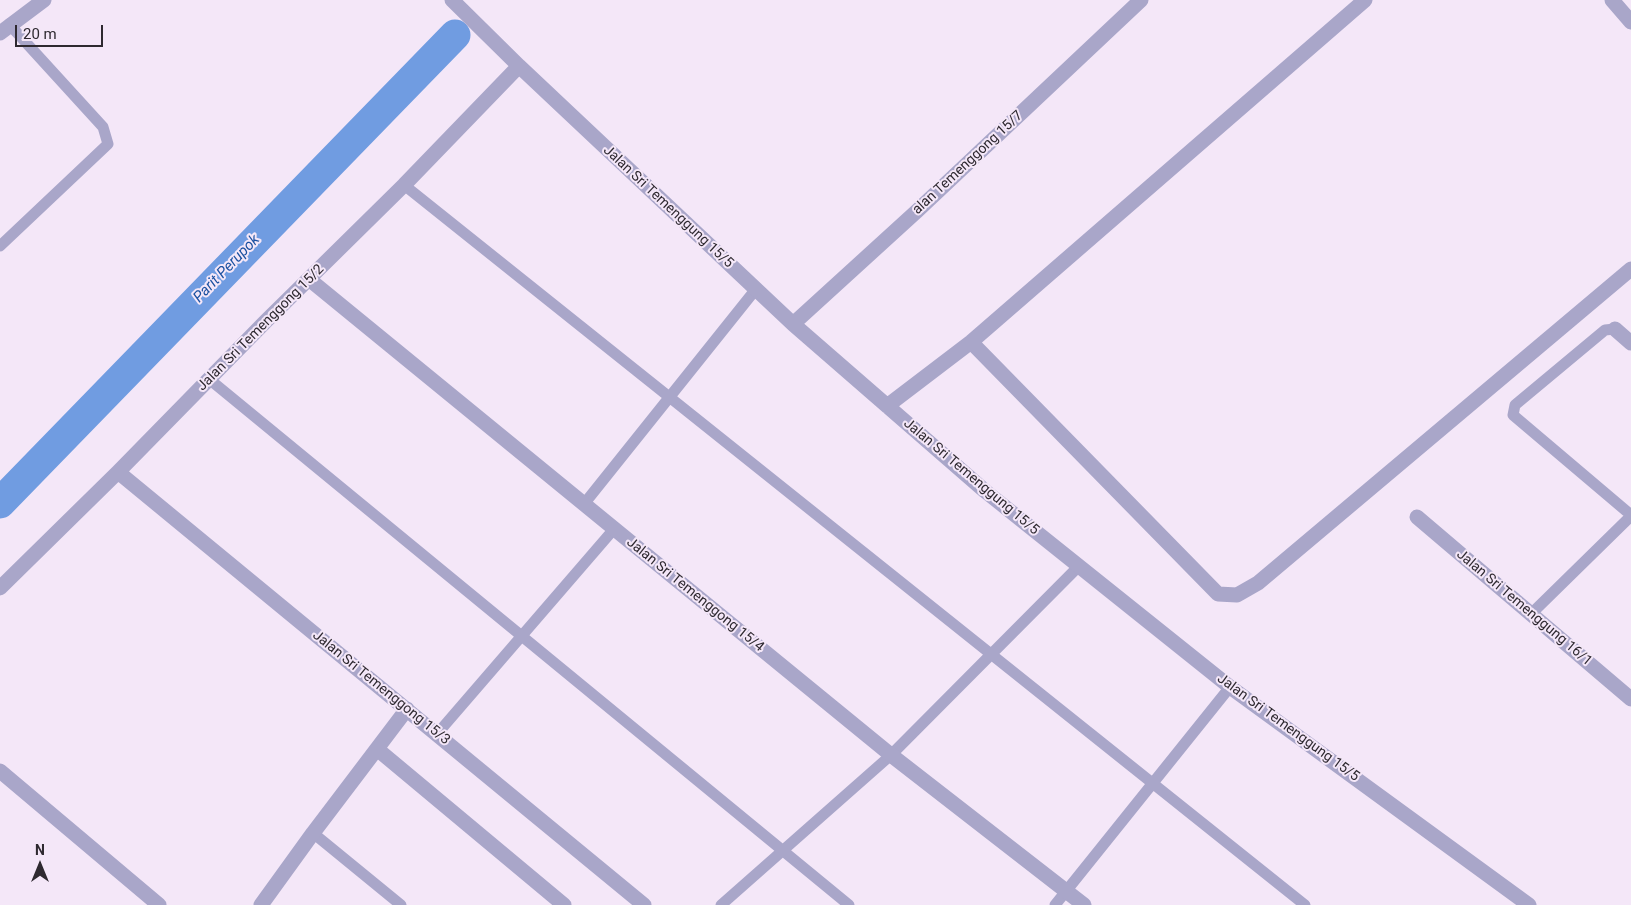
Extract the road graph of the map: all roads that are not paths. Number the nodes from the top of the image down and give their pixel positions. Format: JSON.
{"nodes":[{"id":1,"x":44,"y":0,"type":"edge"},
{"id":2,"x":452,"y":0,"type":"edge"},
{"id":3,"x":1142,"y":0,"type":"edge"},
{"id":4,"x":1365,"y":0,"type":"edge"},
{"id":5,"x":1612,"y":0,"type":"edge"},
{"id":6,"x":1631,"y":22,"type":"edge"},
{"id":7,"x":5,"y":28,"type":"edge"},
{"id":8,"x":519,"y":66,"type":"junction"},
{"id":9,"x":404,"y":184,"type":"junction"},
{"id":10,"x":0,"y":246,"type":"edge"},
{"id":11,"x":1631,"y":269,"type":"edge"},
{"id":12,"x":310,"y":280,"type":"junction"},
{"id":13,"x":756,"y":289,"type":"junction"},
{"id":14,"x":793,"y":324,"type":"junction"},
{"id":15,"x":1615,"y":329,"type":"joint"},
{"id":16,"x":971,"y":342,"type":"junction"},
{"id":17,"x":1631,"y":343,"type":"edge"},
{"id":18,"x":209,"y":379,"type":"junction"},
{"id":19,"x":670,"y":397,"type":"junction"},
{"id":20,"x":887,"y":406,"type":"junction"},
{"id":21,"x":118,"y":472,"type":"junction"},
{"id":22,"x":584,"y":504,"type":"junction"},
{"id":23,"x":1631,"y":516,"type":"edge"},
{"id":24,"x":1417,"y":517,"type":"dead end"},
{"id":25,"x":614,"y":529,"type":"junction"},
{"id":26,"x":1079,"y":566,"type":"junction"},
{"id":27,"x":0,"y":588,"type":"edge"},
{"id":28,"x":1531,"y":614,"type":"junction"},
{"id":29,"x":522,"y":636,"type":"junction"},
{"id":30,"x":992,"y":654,"type":"junction"},
{"id":31,"x":1230,"y":687,"type":"junction"},
{"id":32,"x":1631,"y":699,"type":"edge"},
{"id":33,"x":407,"y":709,"type":"junction"},
{"id":34,"x":437,"y":734,"type":"junction"},
{"id":35,"x":377,"y":749,"type":"junction"},
{"id":36,"x":891,"y":755,"type":"junction"},
{"id":37,"x":0,"y":771,"type":"edge"},
{"id":38,"x":1153,"y":783,"type":"junction"},
{"id":39,"x":313,"y":833,"type":"junction"},
{"id":40,"x":782,"y":850,"type":"junction"},
{"id":41,"x":1066,"y":892,"type":"junction"},
{"id":42,"x":263,"y":904,"type":"edge"},
{"id":43,"x":159,"y":905,"type":"edge"},
{"id":44,"x":401,"y":905,"type":"edge"},
{"id":45,"x":564,"y":905,"type":"edge"},
{"id":46,"x":644,"y":905,"type":"edge"},
{"id":47,"x":721,"y":905,"type":"edge"},
{"id":48,"x":849,"y":905,"type":"edge"},
{"id":49,"x":1055,"y":905,"type":"edge"},
{"id":50,"x":1084,"y":905,"type":"edge"},
{"id":51,"x":1305,"y":905,"type":"edge"},
{"id":52,"x":1529,"y":905,"type":"edge"}],
"edges":[{"from":1,"to":7,"type":"street"},
{"from":2,"to":8,"type":"street","name":"Jalan Sri Temenggung 15/5"},
{"from":3,"to":14,"type":"street","name":"alan Temenggong 15/7"},
{"from":4,"to":16,"type":"street"},
{"from":5,"to":6,"type":"street"},
{"from":7,"to":10,"type":"lane"},
{"from":8,"to":9,"type":"street","name":"Jalan Sri Temenggong 15/2"},
{"from":8,"to":13,"type":"street","name":"Jalan Sri Temenggung 15/5"},
{"from":9,"to":12,"type":"street","name":"Jalan Sri Temenggong 15/2"},
{"from":9,"to":19,"type":"lane"},
{"from":11,"to":16,"type":"street"},
{"from":12,"to":18,"type":"street","name":"Jalan Sri Temenggong 15/2"},
{"from":12,"to":22,"type":"street","name":"Jalan Sri Temenggong 15/4"},
{"from":13,"to":14,"type":"street","name":"Jalan Sri Temenggung 15/5"},
{"from":13,"to":19,"type":"lane"},
{"from":14,"to":20,"type":"street","name":"Jalan Sri Temenggung 15/5"},
{"from":15,"to":17,"type":"street"},
{"from":15,"to":23,"type":"lane"},
{"from":16,"to":20,"type":"street"},
{"from":18,"to":21,"type":"street","name":"Jalan Sri Temenggong 15/2"},
{"from":18,"to":29,"type":"lane"},
{"from":19,"to":22,"type":"lane"},
{"from":19,"to":30,"type":"lane"},
{"from":20,"to":26,"type":"street","name":"Jalan Sri Temenggung 15/5"},
{"from":21,"to":27,"type":"street","name":"Jalan Sri Temenggong 15/2"},
{"from":21,"to":33,"type":"street","name":"Jalan Sri Temenggong 15/3"},
{"from":22,"to":25,"type":"street","name":"Jalan Sri Temenggong 15/4"},
{"from":23,"to":28,"type":"lane"},
{"from":24,"to":28,"type":"street","name":"Jalan Sri Temenggung 16/1"},
{"from":25,"to":29,"type":"lane"},
{"from":25,"to":36,"type":"street","name":"Jalan Sri Temenggong 15/4"},
{"from":26,"to":30,"type":"lane"},
{"from":26,"to":31,"type":"street","name":"Jalan Sri Temenggung 15/5"},
{"from":28,"to":32,"type":"street","name":"Jalan Sri Temenggung 16/1"},
{"from":29,"to":34,"type":"lane"},
{"from":29,"to":40,"type":"lane"},
{"from":30,"to":36,"type":"lane"},
{"from":30,"to":38,"type":"lane"},
{"from":31,"to":38,"type":"lane"},
{"from":31,"to":52,"type":"street","name":"Jalan Sri Temenggung 15/5"},
{"from":33,"to":34,"type":"street","name":"Jalan Sri Temenggong 15/3"},
{"from":33,"to":35,"type":"street"},
{"from":34,"to":46,"type":"street","name":"Jalan Sri Temenggong 15/3"},
{"from":35,"to":39,"type":"street"},
{"from":35,"to":45,"type":"street"},
{"from":36,"to":40,"type":"lane"},
{"from":36,"to":41,"type":"street","name":"Jalan Sri Temenggong 15/4"},
{"from":37,"to":43,"type":"street"},
{"from":38,"to":41,"type":"lane"},
{"from":38,"to":51,"type":"lane"},
{"from":39,"to":42,"type":"street"},
{"from":39,"to":44,"type":"lane"},
{"from":40,"to":47,"type":"lane"},
{"from":40,"to":48,"type":"lane"},
{"from":41,"to":49,"type":"lane"},
{"from":41,"to":50,"type":"street","name":"Jalan Sri Temenggong 15/4"}]}
